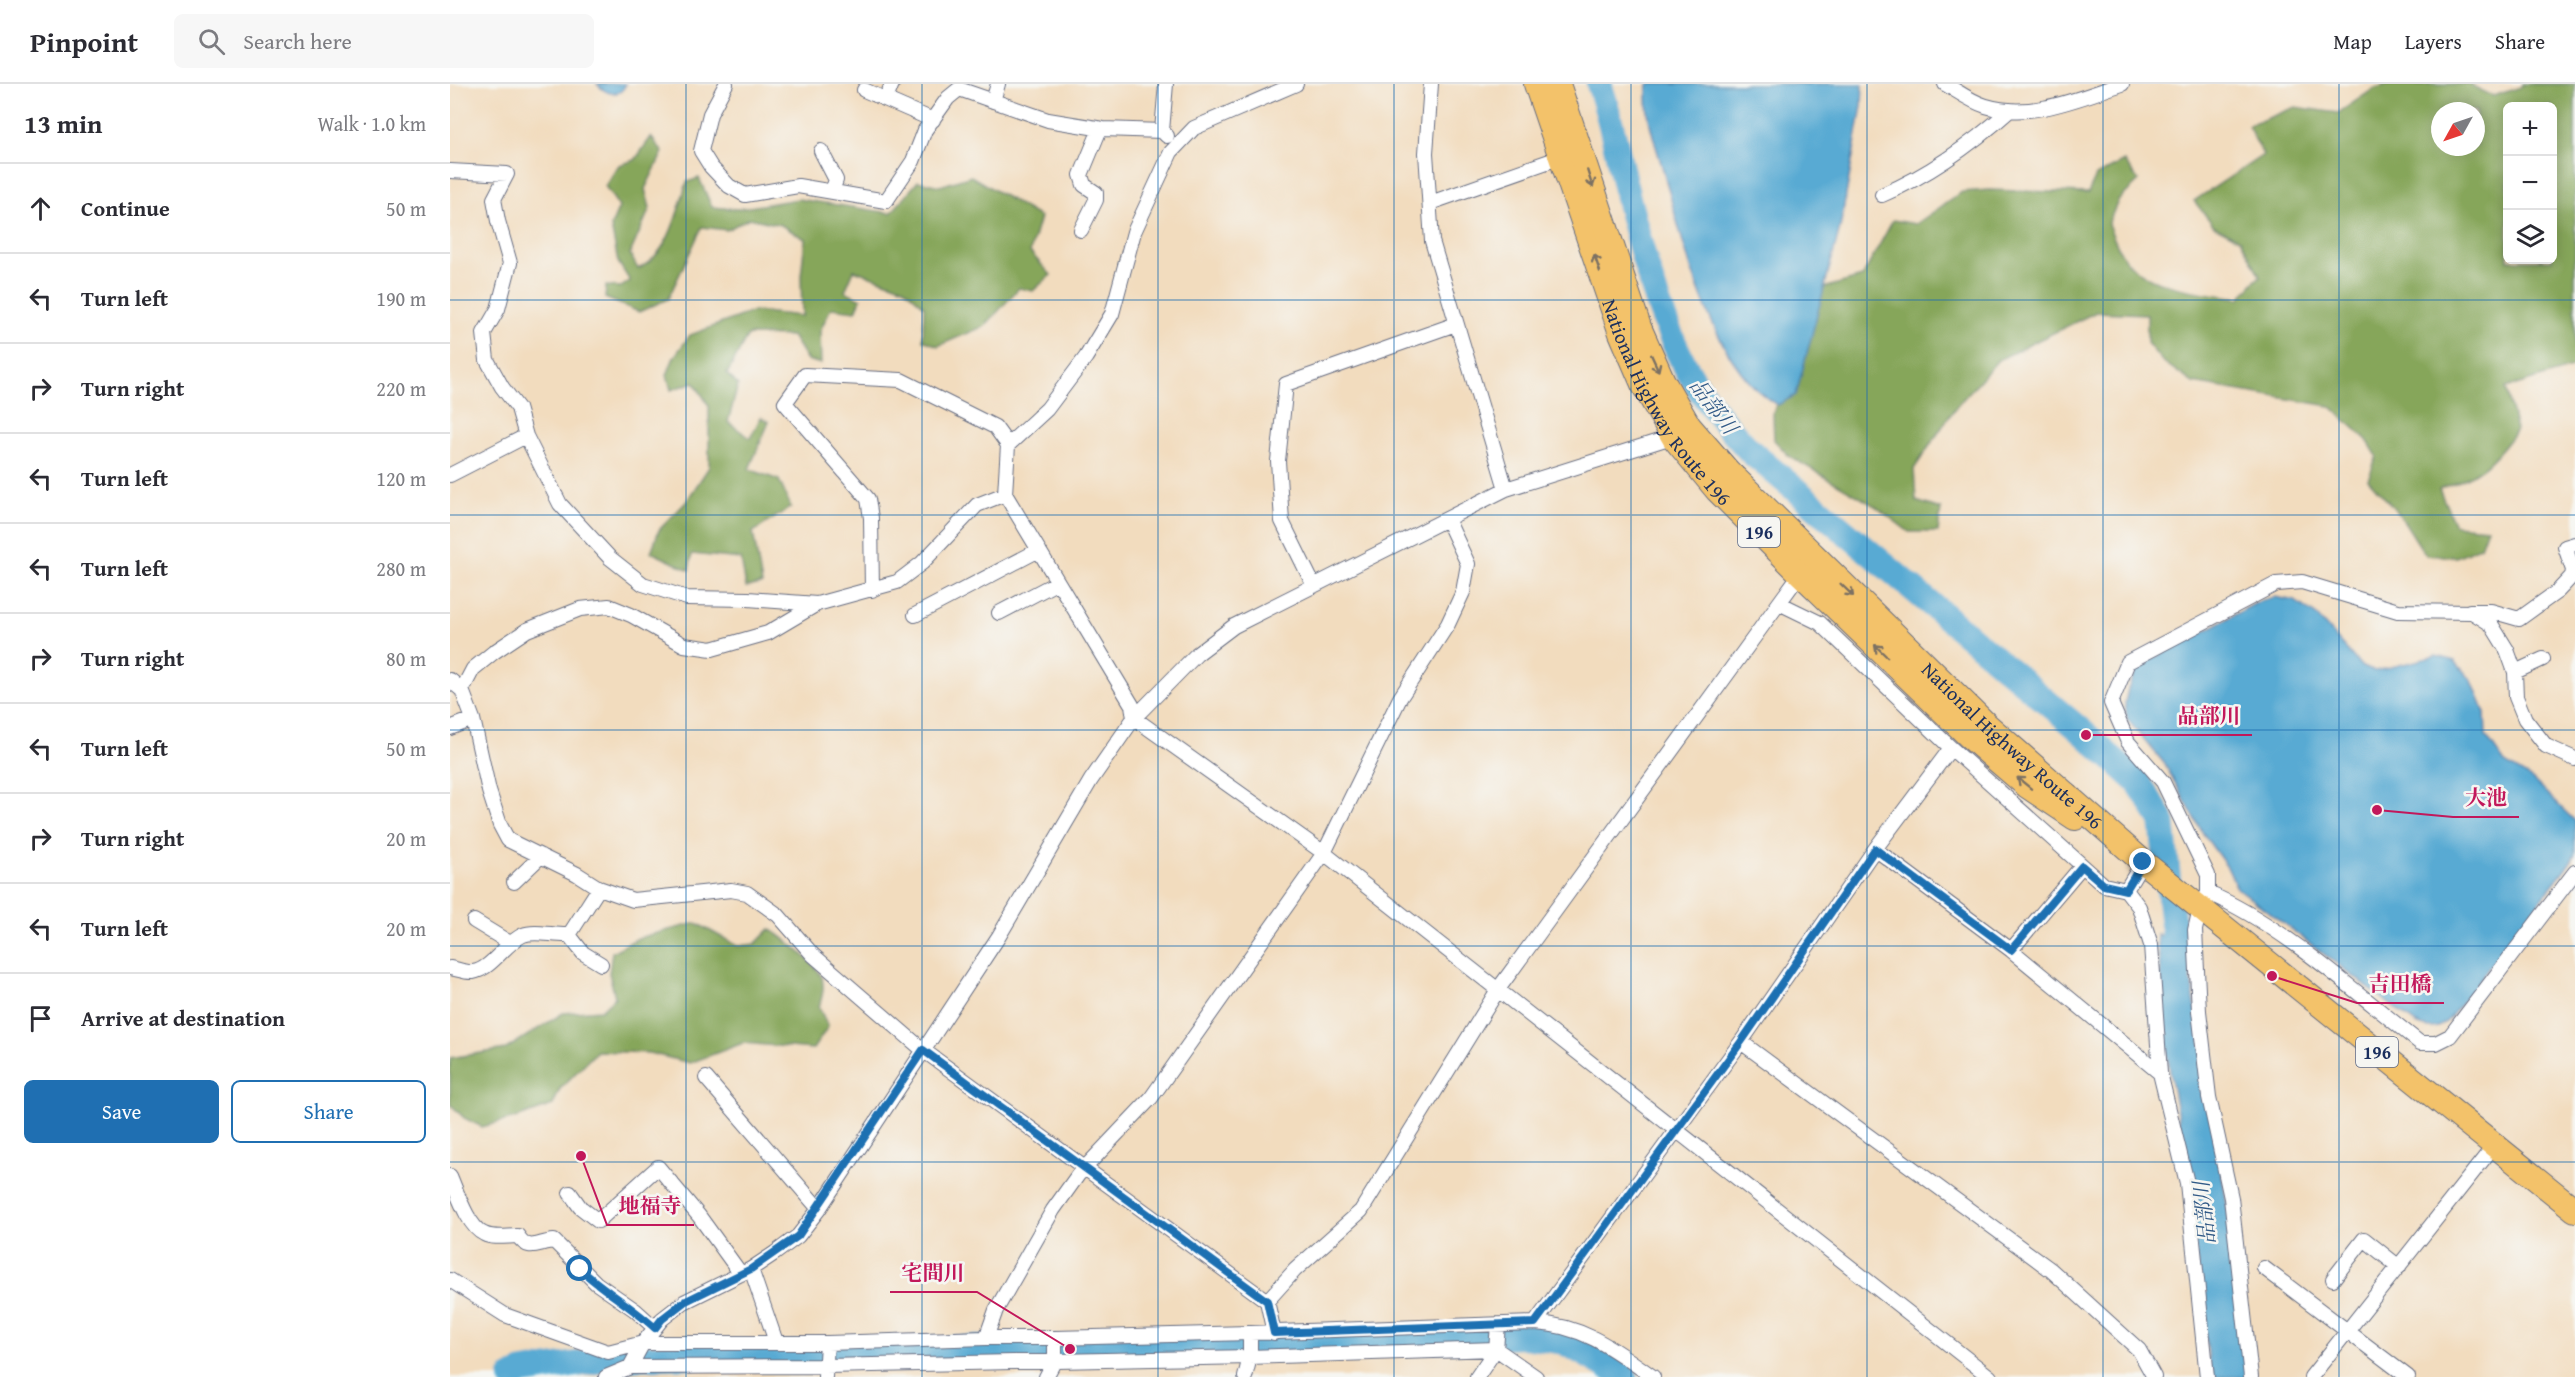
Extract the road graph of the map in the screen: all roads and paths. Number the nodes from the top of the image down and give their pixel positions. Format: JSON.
{"nodes":[{"id":1,"x":726,"y":84,"type":"edge"},
{"id":2,"x":892,"y":84,"type":"edge"},
{"id":3,"x":998,"y":84,"type":"edge"},
{"id":4,"x":1166,"y":84,"type":"edge"},
{"id":5,"x":1296,"y":84,"type":"edge"},
{"id":6,"x":1431,"y":84,"type":"edge"},
{"id":7,"x":1536,"y":84,"type":"edge"},
{"id":8,"x":1558,"y":84,"type":"edge"},
{"id":9,"x":2122,"y":84,"type":"edge"},
{"id":10,"x":1952,"y":86,"type":"edge"},
{"id":11,"x":864,"y":90,"type":"dead end"},
{"id":12,"x":886,"y":99,"type":"junction"},
{"id":13,"x":993,"y":101,"type":"junction"},
{"id":14,"x":2010,"y":110,"type":"junction"},
{"id":15,"x":933,"y":120,"type":"junction"},
{"id":16,"x":1100,"y":129,"type":"junction"},
{"id":17,"x":1162,"y":131,"type":"junction"},
{"id":18,"x":1177,"y":146,"type":"junction"},
{"id":19,"x":821,"y":151,"type":"dead end"},
{"id":20,"x":1570,"y":154,"type":"junction"},
{"id":21,"x":450,"y":171,"type":"edge"},
{"id":22,"x":832,"y":191,"type":"junction"},
{"id":23,"x":1882,"y":195,"type":"dead end"},
{"id":24,"x":1430,"y":203,"type":"junction"},
{"id":25,"x":1081,"y":230,"type":"dead end"},
{"id":26,"x":1456,"y":324,"type":"junction"},
{"id":27,"x":1681,"y":432,"type":"junction"},
{"id":28,"x":526,"y":436,"type":"junction"},
{"id":29,"x":1008,"y":445,"type":"junction"},
{"id":30,"x":450,"y":475,"type":"edge"},
{"id":31,"x":1506,"y":489,"type":"junction"},
{"id":32,"x":1005,"y":494,"type":"junction"},
{"id":33,"x":1447,"y":519,"type":"junction"},
{"id":34,"x":2575,"y":544,"type":"edge"},
{"id":35,"x":1039,"y":550,"type":"junction"},
{"id":36,"x":1807,"y":566,"type":"junction"},
{"id":37,"x":1058,"y":582,"type":"junction"},
{"id":38,"x":1314,"y":586,"type":"junction"},
{"id":39,"x":872,"y":590,"type":"junction"},
{"id":40,"x":816,"y":604,"type":"junction"},
{"id":41,"x":1781,"y":604,"type":"junction"},
{"id":42,"x":2458,"y":612,"type":"junction"},
{"id":43,"x":999,"y":613,"type":"dead end"},
{"id":44,"x":915,"y":615,"type":"dead end"},
{"id":45,"x":2543,"y":659,"type":"dead end"},
{"id":46,"x":2515,"y":672,"type":"junction"},
{"id":47,"x":450,"y":680,"type":"edge"},
{"id":48,"x":462,"y":690,"type":"junction"},
{"id":49,"x":1134,"y":718,"type":"junction"},
{"id":50,"x":472,"y":720,"type":"junction"},
{"id":51,"x":450,"y":728,"type":"edge"},
{"id":52,"x":1951,"y":748,"type":"junction"},
{"id":53,"x":2575,"y":759,"type":"edge"},
{"id":54,"x":1875,"y":849,"type":"junction"},
{"id":55,"x":1324,"y":853,"type":"junction"},
{"id":56,"x":541,"y":856,"type":"junction"},
{"id":57,"x":2082,"y":866,"type":"junction"},
{"id":58,"x":2147,"y":866,"type":"junction"},
{"id":59,"x":2575,"y":872,"type":"edge"},
{"id":60,"x":514,"y":882,"type":"dead end"},
{"id":61,"x":599,"y":888,"type":"junction"},
{"id":62,"x":2126,"y":890,"type":"junction"},
{"id":63,"x":2204,"y":901,"type":"junction"},
{"id":64,"x":474,"y":921,"type":"dead end"},
{"id":65,"x":569,"y":935,"type":"junction"},
{"id":66,"x":510,"y":944,"type":"junction"},
{"id":67,"x":2011,"y":950,"type":"junction"},
{"id":68,"x":601,"y":964,"type":"dead end"},
{"id":69,"x":450,"y":968,"type":"edge"},
{"id":70,"x":1499,"y":988,"type":"junction"},
{"id":71,"x":1741,"y":1042,"type":"junction"},
{"id":72,"x":923,"y":1050,"type":"junction"},
{"id":73,"x":2160,"y":1073,"type":"junction"},
{"id":74,"x":706,"y":1078,"type":"dead end"},
{"id":75,"x":1675,"y":1131,"type":"junction"},
{"id":76,"x":2493,"y":1147,"type":"junction"},
{"id":77,"x":1085,"y":1168,"type":"junction"},
{"id":78,"x":450,"y":1176,"type":"edge"},
{"id":79,"x":570,"y":1193,"type":"dead end"},
{"id":80,"x":454,"y":1198,"type":"edge"},
{"id":81,"x":819,"y":1209,"type":"junction"},
{"id":82,"x":2575,"y":1210,"type":"edge"},
{"id":83,"x":2399,"y":1267,"type":"junction"},
{"id":84,"x":2265,"y":1268,"type":"dead end"},
{"id":85,"x":746,"y":1271,"type":"junction"},
{"id":86,"x":2333,"y":1279,"type":"dead end"},
{"id":87,"x":450,"y":1281,"type":"edge"},
{"id":88,"x":1267,"y":1301,"type":"junction"},
{"id":89,"x":1535,"y":1323,"type":"junction"},
{"id":90,"x":655,"y":1328,"type":"junction"},
{"id":91,"x":2348,"y":1331,"type":"junction"},
{"id":92,"x":1274,"y":1333,"type":"junction"},
{"id":93,"x":1497,"y":1337,"type":"junction"},
{"id":94,"x":986,"y":1338,"type":"junction"},
{"id":95,"x":776,"y":1342,"type":"junction"},
{"id":96,"x":643,"y":1343,"type":"junction"},
{"id":97,"x":1250,"y":1347,"type":"junction"},
{"id":98,"x":1055,"y":1350,"type":"junction"},
{"id":99,"x":826,"y":1360,"type":"edge"},
{"id":100,"x":630,"y":1367,"type":"junction"},
{"id":101,"x":606,"y":1377,"type":"edge"},
{"id":102,"x":1046,"y":1377,"type":"edge"},
{"id":103,"x":1245,"y":1377,"type":"edge"},
{"id":104,"x":1476,"y":1377,"type":"edge"},
{"id":105,"x":1536,"y":1377,"type":"edge"},
{"id":106,"x":1653,"y":1377,"type":"edge"},
{"id":107,"x":1990,"y":1377,"type":"edge"},
{"id":108,"x":2154,"y":1377,"type":"edge"},
{"id":109,"x":2207,"y":1377,"type":"edge"},
{"id":110,"x":2251,"y":1377,"type":"edge"},
{"id":111,"x":2311,"y":1377,"type":"edge"},
{"id":112,"x":2408,"y":1377,"type":"edge"}],
"edges":[{"from":1,"to":22,"type":"street"},
{"from":2,"to":12,"type":"street"},
{"from":3,"to":13,"type":"street"},
{"from":4,"to":17,"type":"street"},
{"from":5,"to":18,"type":"street"},
{"from":6,"to":24,"type":"street"},
{"from":7,"to":20,"type":"highway","name":"National Highway Route 196","number":"196"},
{"from":8,"to":20,"type":"highway","name":"National Highway Route 196","number":"196"},
{"from":9,"to":14,"type":"street"},
{"from":10,"to":14,"type":"street"},
{"from":11,"to":12,"type":"street"},
{"from":12,"to":15,"type":"street"},
{"from":13,"to":15,"type":"street"},
{"from":13,"to":16,"type":"street"},
{"from":14,"to":23,"type":"street"},
{"from":15,"to":22,"type":"street"},
{"from":16,"to":17,"type":"street"},
{"from":16,"to":25,"type":"street"},
{"from":17,"to":18,"type":"street"},
{"from":18,"to":29,"type":"street"},
{"from":19,"to":22,"type":"street"},
{"from":20,"to":24,"type":"street"},
{"from":20,"to":27,"type":"highway","name":"National Highway Route 196","number":"196"},
{"from":21,"to":28,"type":"street"},
{"from":24,"to":26,"type":"street"},
{"from":26,"to":31,"type":"street"},
{"from":26,"to":38,"type":"street"},
{"from":27,"to":31,"type":"street"},
{"from":27,"to":36,"type":"highway","name":"National Highway Route 196","number":"196"},
{"from":28,"to":30,"type":"street"},
{"from":28,"to":40,"type":"street"},
{"from":29,"to":32,"type":"street"},
{"from":29,"to":39,"type":"street"},
{"from":31,"to":33,"type":"street"},
{"from":32,"to":35,"type":"street"},
{"from":32,"to":39,"type":"street"},
{"from":33,"to":38,"type":"street"},
{"from":33,"to":55,"type":"street"},
{"from":34,"to":42,"type":"street"},
{"from":35,"to":37,"type":"street"},
{"from":35,"to":44,"type":"street"},
{"from":36,"to":41,"type":"street"},
{"from":36,"to":58,"type":"highway","name":"National Highway Route 196","number":"196"},
{"from":37,"to":43,"type":"street"},
{"from":37,"to":49,"type":"street"},
{"from":38,"to":49,"type":"street"},
{"from":39,"to":40,"type":"street"},
{"from":40,"to":48,"type":"street"},
{"from":41,"to":52,"type":"street"},
{"from":41,"to":70,"type":"street"},
{"from":42,"to":46,"type":"street"},
{"from":42,"to":63,"type":"street"},
{"from":45,"to":46,"type":"street"},
{"from":46,"to":53,"type":"street"},
{"from":47,"to":48,"type":"street"},
{"from":48,"to":50,"type":"street"},
{"from":49,"to":55,"type":"street"},
{"from":49,"to":72,"type":"street"},
{"from":50,"to":51,"type":"street"},
{"from":50,"to":56,"type":"street"},
{"from":52,"to":54,"type":"street"},
{"from":52,"to":57,"type":"street"},
{"from":54,"to":67,"type":"street"},
{"from":54,"to":71,"type":"street"},
{"from":55,"to":70,"type":"street"},
{"from":55,"to":77,"type":"street"},
{"from":56,"to":60,"type":"street"},
{"from":56,"to":61,"type":"street"},
{"from":57,"to":62,"type":"street"},
{"from":57,"to":67,"type":"street"},
{"from":58,"to":62,"type":"street"},
{"from":58,"to":63,"type":"highway","name":"National Highway Route 196","number":"196"},
{"from":59,"to":63,"type":"street"},
{"from":61,"to":65,"type":"street"},
{"from":61,"to":72,"type":"street"},
{"from":62,"to":73,"type":"street"},
{"from":63,"to":76,"type":"highway","name":"National Highway Route 196","number":"196"},
{"from":63,"to":110,"type":"street"},
{"from":64,"to":66,"type":"street"},
{"from":65,"to":66,"type":"street"},
{"from":65,"to":68,"type":"street"},
{"from":66,"to":69,"type":"street"},
{"from":67,"to":73,"type":"street"},
{"from":70,"to":75,"type":"street"},
{"from":70,"to":88,"type":"street"},
{"from":71,"to":75,"type":"street"},
{"from":71,"to":108,"type":"street"},
{"from":72,"to":77,"type":"street"},
{"from":72,"to":81,"type":"street"},
{"from":73,"to":109,"type":"street"},
{"from":74,"to":81,"type":"street"},
{"from":75,"to":89,"type":"street"},
{"from":75,"to":107,"type":"street"},
{"from":76,"to":82,"type":"highway","name":"National Highway Route 196","number":"196"},
{"from":76,"to":83,"type":"street"},
{"from":77,"to":88,"type":"street"},
{"from":77,"to":94,"type":"street"},
{"from":78,"to":80,"type":"street"},
{"from":79,"to":85,"type":"street"},
{"from":80,"to":90,"type":"street"},
{"from":81,"to":85,"type":"street"},
{"from":83,"to":86,"type":"street"},
{"from":83,"to":91,"type":"street"},
{"from":84,"to":91,"type":"street"},
{"from":85,"to":90,"type":"street"},
{"from":85,"to":95,"type":"street"},
{"from":87,"to":96,"type":"street"},
{"from":88,"to":92,"type":"street"},
{"from":89,"to":93,"type":"street"},
{"from":89,"to":106,"type":"street"},
{"from":90,"to":96,"type":"street"},
{"from":91,"to":111,"type":"street"},
{"from":91,"to":112,"type":"street"},
{"from":92,"to":93,"type":"street"},
{"from":92,"to":97,"type":"street"},
{"from":93,"to":97,"type":"street"},
{"from":93,"to":104,"type":"street"},
{"from":93,"to":105,"type":"street"},
{"from":94,"to":98,"type":"street"},
{"from":94,"to":99,"type":"street"},
{"from":95,"to":96,"type":"street"},
{"from":95,"to":99,"type":"street"},
{"from":96,"to":100,"type":"street"},
{"from":97,"to":98,"type":"street"},
{"from":97,"to":98,"type":"street"},
{"from":97,"to":103,"type":"street"},
{"from":98,"to":99,"type":"street"},
{"from":98,"to":102,"type":"street"},
{"from":99,"to":100,"type":"street"},
{"from":100,"to":101,"type":"street"}]}
